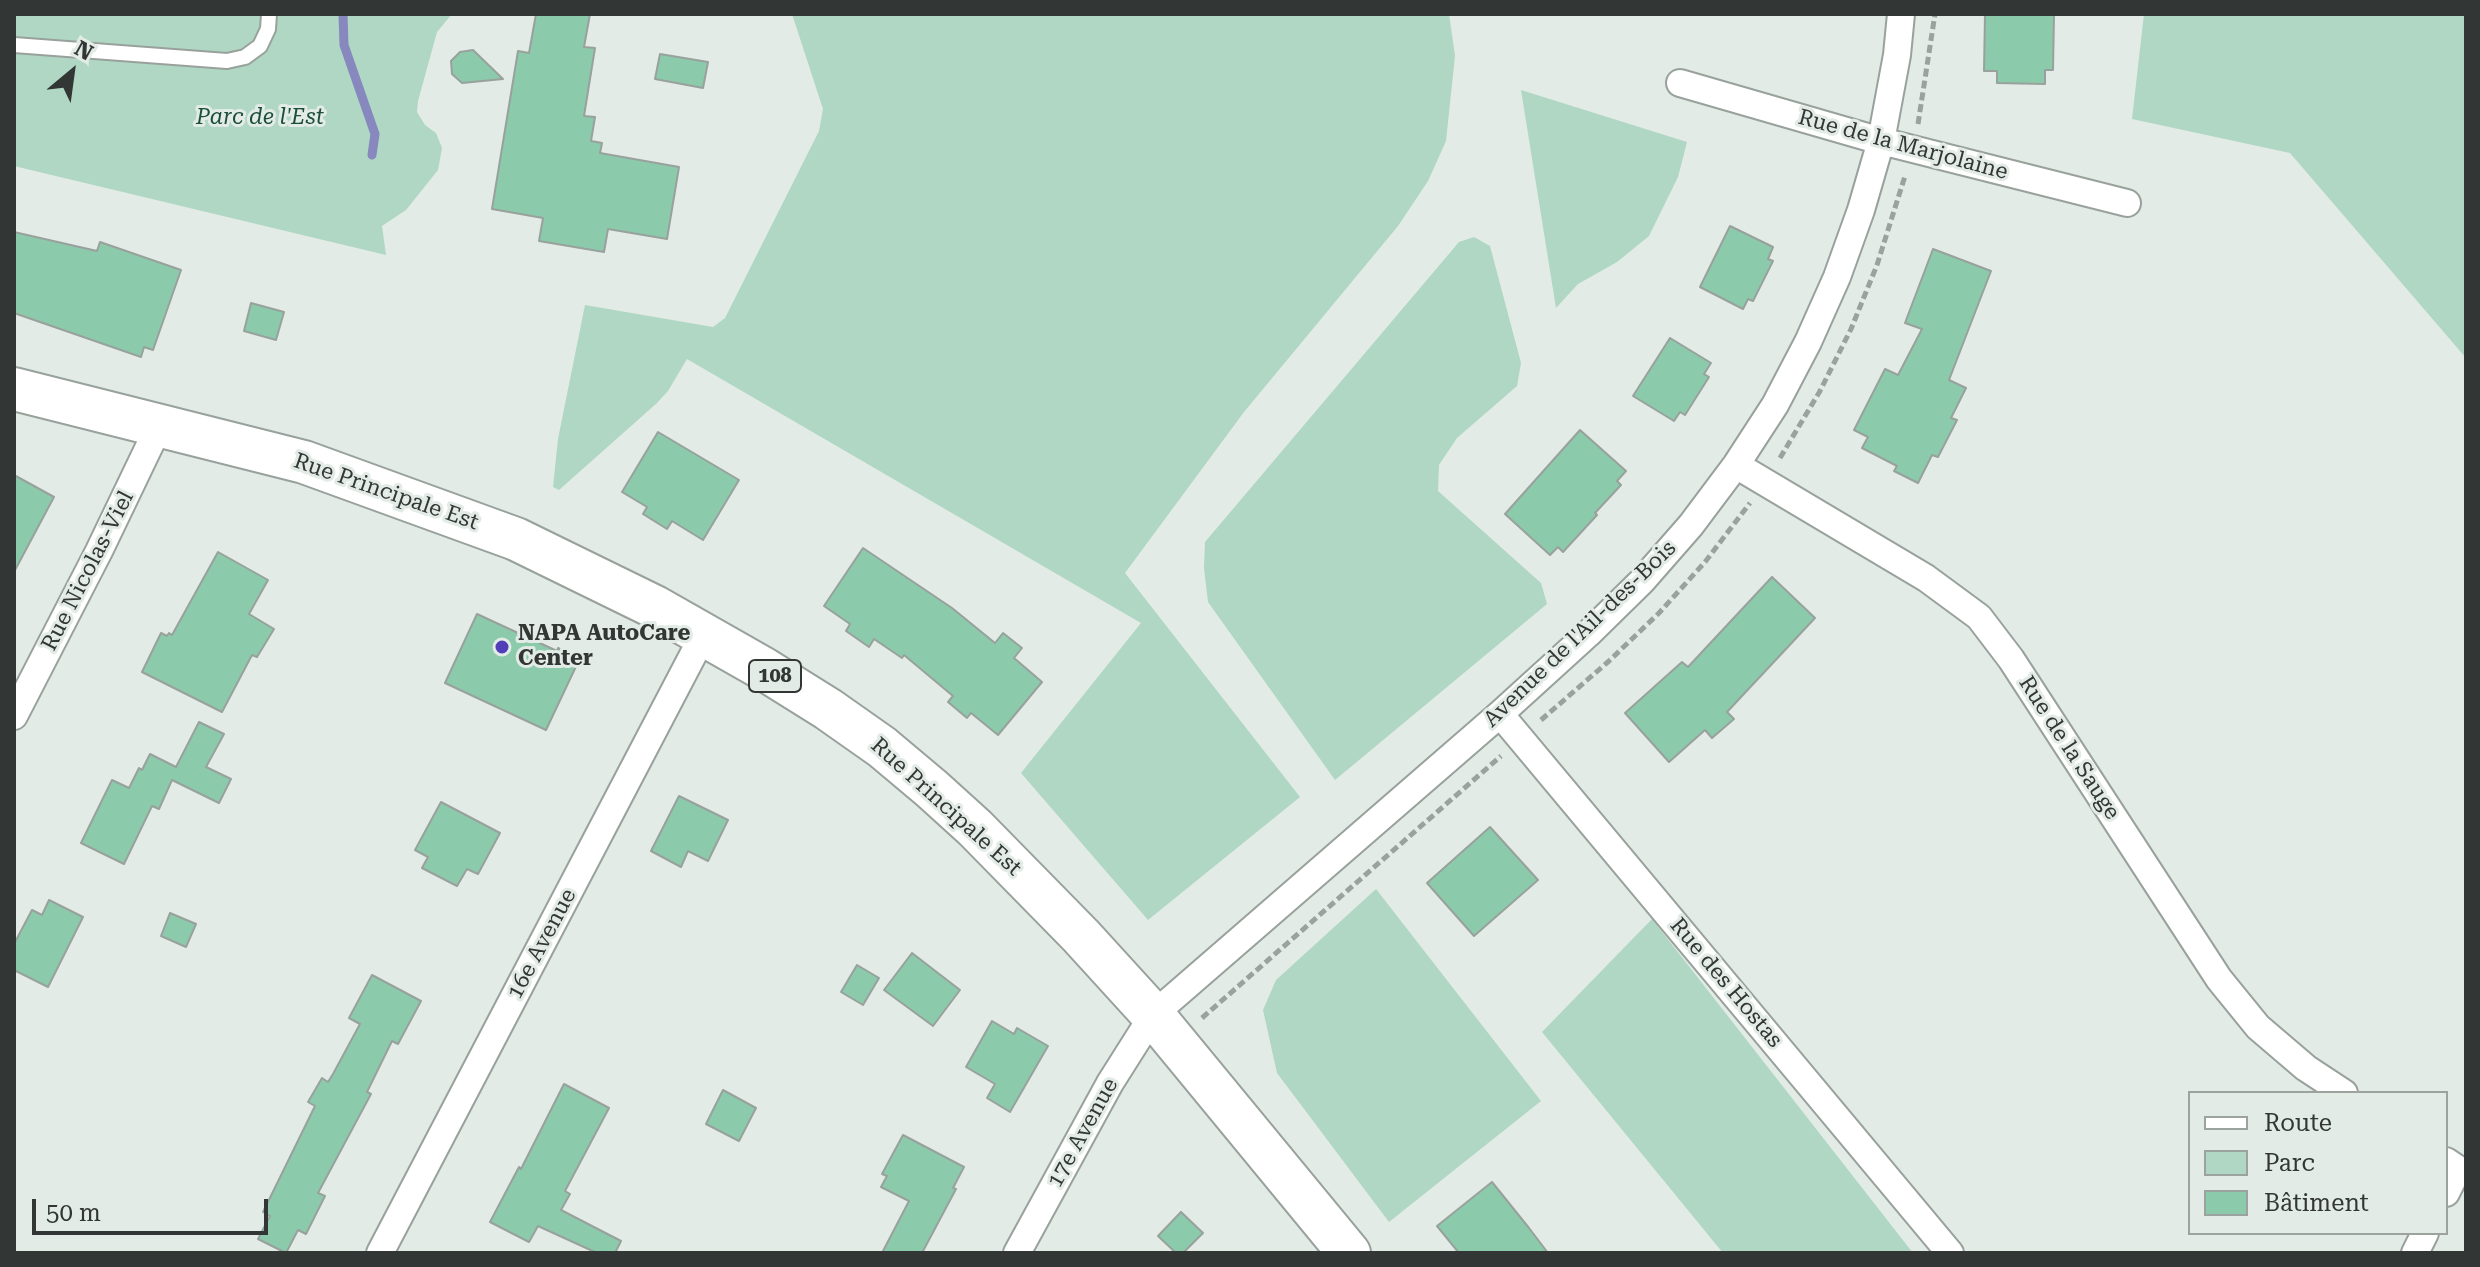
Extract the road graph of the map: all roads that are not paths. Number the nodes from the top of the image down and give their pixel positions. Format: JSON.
{"nodes":[{"id":1,"x":269,"y":14,"type":"edge"},
{"id":2,"x":1901,"y":14,"type":"edge"},
{"id":3,"x":14,"y":45,"type":"edge"},
{"id":4,"x":1680,"y":83,"type":"dead end"},
{"id":5,"x":1881,"y":141,"type":"junction"},
{"id":6,"x":2127,"y":203,"type":"dead end"},
{"id":7,"x":14,"y":389,"type":"edge"},
{"id":8,"x":160,"y":424,"type":"junction"},
{"id":9,"x":1736,"y":465,"type":"junction"},
{"id":10,"x":704,"y":634,"type":"junction"},
{"id":11,"x":1500,"y":714,"type":"junction"},
{"id":12,"x":14,"y":716,"type":"edge"},
{"id":13,"x":1153,"y":1015,"type":"junction"},
{"id":14,"x":2341,"y":1091,"type":"edge"},
{"id":15,"x":2424,"y":1235,"type":"edge"},
{"id":16,"x":380,"y":1253,"type":"edge"},
{"id":17,"x":1017,"y":1253,"type":"edge"},
{"id":18,"x":1349,"y":1253,"type":"edge"},
{"id":19,"x":1950,"y":1253,"type":"edge"},
{"id":20,"x":2415,"y":1253,"type":"edge"}],
"edges":[{"from":1,"to":3,"type":"lane"},
{"from":2,"to":5,"type":"street","name":"Avenue de l'Ail-des-Bois"},
{"from":4,"to":5,"type":"street","name":"Rue de la Marjolaine"},
{"from":5,"to":6,"type":"street","name":"Rue de la Marjolaine"},
{"from":5,"to":9,"type":"street","name":"Avenue de l'Ail-des-Bois"},
{"from":7,"to":8,"type":"main road","name":"Rue Principale Est","number":"108"},
{"from":8,"to":10,"type":"main road","name":"Rue Principale Est","number":"108"},
{"from":8,"to":12,"type":"street","name":"Rue Nicolas-Viel"},
{"from":9,"to":11,"type":"street","name":"Avenue de l'Ail-des-Bois"},
{"from":9,"to":14,"type":"street","name":"Rue de la Sauge"},
{"from":10,"to":13,"type":"main road","name":"Rue Principale Est","number":"108"},
{"from":10,"to":16,"type":"street","name":"16e Avenue"},
{"from":11,"to":13,"type":"street","name":"Avenue de l'Ail-des-Bois"},
{"from":11,"to":19,"type":"street","name":"Rue des Hostas"},
{"from":13,"to":17,"type":"street","name":"17e Avenue"},
{"from":13,"to":18,"type":"main road","name":"Rue Principale Est","number":"108"},
{"from":15,"to":20,"type":"street"}]}
